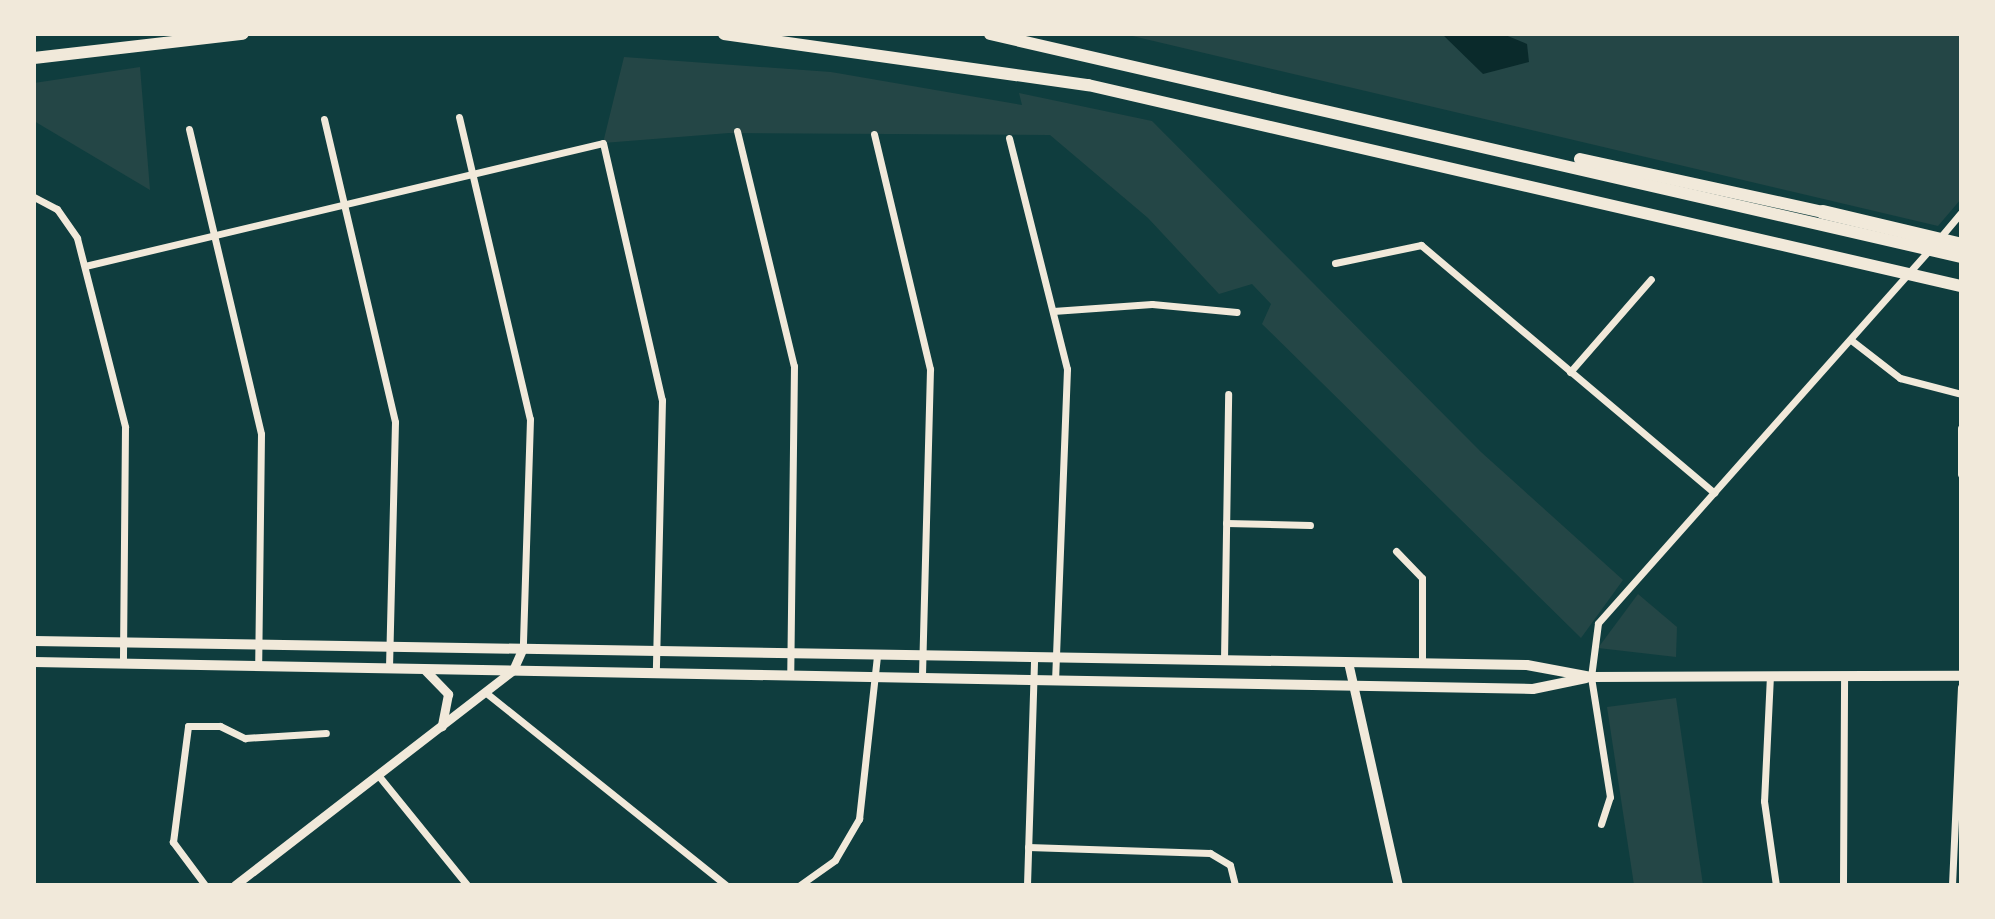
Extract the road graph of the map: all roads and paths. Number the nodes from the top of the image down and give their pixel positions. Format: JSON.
{"nodes":[{"id":1,"x":243,"y":34,"type":"edge"},
{"id":2,"x":724,"y":34,"type":"edge"},
{"id":3,"x":990,"y":34,"type":"edge"},
{"id":4,"x":34,"y":59,"type":"edge"},
{"id":5,"x":459,"y":117,"type":"dead end"},
{"id":6,"x":324,"y":119,"type":"dead end"},
{"id":7,"x":189,"y":129,"type":"dead end"},
{"id":8,"x":737,"y":131,"type":"dead end"},
{"id":9,"x":874,"y":134,"type":"dead end"},
{"id":10,"x":1009,"y":138,"type":"dead end"},
{"id":11,"x":1484,"y":143,"type":"junction"},
{"id":12,"x":472,"y":174,"type":"junction"},
{"id":13,"x":34,"y":197,"type":"edge"},
{"id":14,"x":343,"y":205,"type":"junction"},
{"id":15,"x":1823,"y":212,"type":"joint"},
{"id":16,"x":1958,"y":216,"type":"edge"},
{"id":17,"x":213,"y":236,"type":"junction"},
{"id":18,"x":1961,"y":245,"type":"edge"},
{"id":19,"x":1961,"y":257,"type":"edge"},
{"id":20,"x":1335,"y":263,"type":"dead end"},
{"id":21,"x":85,"y":266,"type":"junction"},
{"id":22,"x":1651,"y":279,"type":"dead end"},
{"id":23,"x":1961,"y":286,"type":"edge"},
{"id":24,"x":1053,"y":311,"type":"junction"},
{"id":25,"x":1237,"y":312,"type":"dead end"},
{"id":26,"x":1851,"y":340,"type":"junction"},
{"id":27,"x":1570,"y":372,"type":"junction"},
{"id":28,"x":1228,"y":394,"type":"dead end"},
{"id":29,"x":1961,"y":394,"type":"edge"},
{"id":30,"x":1961,"y":428,"type":"edge"},
{"id":31,"x":1961,"y":474,"type":"edge"},
{"id":32,"x":1714,"y":493,"type":"junction"},
{"id":33,"x":1226,"y":523,"type":"junction"},
{"id":34,"x":1310,"y":525,"type":"dead end"},
{"id":35,"x":1396,"y":551,"type":"dead end"},
{"id":36,"x":34,"y":641,"type":"edge"},
{"id":37,"x":124,"y":642,"type":"junction"},
{"id":38,"x":259,"y":645,"type":"junction"},
{"id":39,"x":389,"y":646,"type":"junction"},
{"id":40,"x":523,"y":648,"type":"junction"},
{"id":41,"x":657,"y":651,"type":"junction"},
{"id":42,"x":791,"y":654,"type":"junction"},
{"id":43,"x":877,"y":655,"type":"junction"},
{"id":44,"x":923,"y":656,"type":"junction"},
{"id":45,"x":1034,"y":657,"type":"junction"},
{"id":46,"x":1054,"y":657,"type":"junction"},
{"id":47,"x":1224,"y":660,"type":"junction"},
{"id":48,"x":34,"y":662,"type":"edge"},
{"id":49,"x":1348,"y":662,"type":"junction"},
{"id":50,"x":1422,"y":663,"type":"junction"},
{"id":51,"x":123,"y":664,"type":"junction"},
{"id":52,"x":258,"y":666,"type":"junction"},
{"id":53,"x":389,"y":669,"type":"junction"},
{"id":54,"x":424,"y":669,"type":"junction"},
{"id":55,"x":513,"y":670,"type":"junction"},
{"id":56,"x":656,"y":673,"type":"junction"},
{"id":57,"x":1770,"y":675,"type":"junction"},
{"id":58,"x":1844,"y":675,"type":"junction"},
{"id":59,"x":790,"y":676,"type":"junction"},
{"id":60,"x":1961,"y":676,"type":"edge"},
{"id":61,"x":875,"y":677,"type":"junction"},
{"id":62,"x":1591,"y":677,"type":"junction"},
{"id":63,"x":922,"y":678,"type":"junction"},
{"id":64,"x":1032,"y":680,"type":"junction"},
{"id":65,"x":1055,"y":681,"type":"junction"},
{"id":66,"x":1353,"y":686,"type":"junction"},
{"id":67,"x":1961,"y":687,"type":"edge"},
{"id":68,"x":485,"y":692,"type":"junction"},
{"id":69,"x":442,"y":726,"type":"junction"},
{"id":70,"x":326,"y":733,"type":"dead end"},
{"id":71,"x":378,"y":775,"type":"junction"},
{"id":72,"x":1601,"y":824,"type":"dead end"},
{"id":73,"x":1028,"y":847,"type":"junction"},
{"id":74,"x":205,"y":885,"type":"edge"},
{"id":75,"x":235,"y":885,"type":"edge"},
{"id":76,"x":467,"y":885,"type":"edge"},
{"id":77,"x":726,"y":885,"type":"edge"},
{"id":78,"x":800,"y":885,"type":"edge"},
{"id":79,"x":1027,"y":885,"type":"edge"},
{"id":80,"x":1235,"y":885,"type":"edge"},
{"id":81,"x":1398,"y":885,"type":"edge"},
{"id":82,"x":1776,"y":885,"type":"edge"},
{"id":83,"x":1843,"y":885,"type":"edge"},
{"id":84,"x":1952,"y":885,"type":"edge"}],
"edges":[{"from":1,"to":4,"type":"highway"},
{"from":2,"to":23,"type":"highway"},
{"from":3,"to":11,"type":"highway"},
{"from":5,"to":12,"type":"street"},
{"from":6,"to":14,"type":"street"},
{"from":7,"to":17,"type":"street"},
{"from":8,"to":42,"type":"street"},
{"from":9,"to":44,"type":"street"},
{"from":10,"to":24,"type":"street"},
{"from":11,"to":15,"type":"highway"},
{"from":11,"to":19,"type":"highway"},
{"from":12,"to":14,"type":"street"},
{"from":12,"to":40,"type":"street"},
{"from":12,"to":41,"type":"street"},
{"from":13,"to":21,"type":"street"},
{"from":14,"to":17,"type":"street"},
{"from":14,"to":39,"type":"street"},
{"from":15,"to":18,"type":"highway"},
{"from":16,"to":26,"type":"street"},
{"from":17,"to":21,"type":"street"},
{"from":17,"to":38,"type":"street"},
{"from":20,"to":27,"type":"street"},
{"from":21,"to":37,"type":"street"},
{"from":22,"to":27,"type":"street"},
{"from":24,"to":25,"type":"street"},
{"from":24,"to":46,"type":"street"},
{"from":26,"to":29,"type":"street"},
{"from":26,"to":32,"type":"street"},
{"from":27,"to":32,"type":"street"},
{"from":28,"to":33,"type":"street"},
{"from":30,"to":31,"type":"street"},
{"from":32,"to":62,"type":"street"},
{"from":33,"to":34,"type":"street"},
{"from":33,"to":47,"type":"street"},
{"from":35,"to":50,"type":"street"},
{"from":36,"to":37,"type":"main road"},
{"from":37,"to":38,"type":"main road"},
{"from":37,"to":51,"type":"street"},
{"from":38,"to":39,"type":"main road"},
{"from":38,"to":52,"type":"street"},
{"from":39,"to":40,"type":"main road"},
{"from":39,"to":53,"type":"street"},
{"from":40,"to":41,"type":"main road"},
{"from":40,"to":55,"type":"street"},
{"from":41,"to":42,"type":"main road"},
{"from":41,"to":56,"type":"street"},
{"from":42,"to":43,"type":"main road"},
{"from":42,"to":59,"type":"street"},
{"from":43,"to":44,"type":"main road"},
{"from":43,"to":61,"type":"street"},
{"from":44,"to":45,"type":"main road"},
{"from":44,"to":63,"type":"street"},
{"from":45,"to":46,"type":"main road"},
{"from":45,"to":64,"type":"street"},
{"from":46,"to":47,"type":"main road"},
{"from":46,"to":65,"type":"street"},
{"from":47,"to":49,"type":"main road"},
{"from":48,"to":51,"type":"main road"},
{"from":49,"to":50,"type":"main road"},
{"from":49,"to":66,"type":"street"},
{"from":50,"to":62,"type":"main road"},
{"from":51,"to":52,"type":"main road"},
{"from":52,"to":53,"type":"main road"},
{"from":53,"to":54,"type":"main road"},
{"from":54,"to":55,"type":"main road"},
{"from":54,"to":69,"type":"street"},
{"from":55,"to":56,"type":"main road"},
{"from":55,"to":68,"type":"street"},
{"from":56,"to":59,"type":"main road"},
{"from":57,"to":58,"type":"main road"},
{"from":57,"to":62,"type":"main road"},
{"from":57,"to":82,"type":"street"},
{"from":58,"to":60,"type":"main road"},
{"from":58,"to":83,"type":"street"},
{"from":59,"to":61,"type":"main road"},
{"from":61,"to":63,"type":"main road"},
{"from":61,"to":78,"type":"street"},
{"from":62,"to":66,"type":"main road"},
{"from":62,"to":72,"type":"street"},
{"from":63,"to":64,"type":"main road"},
{"from":64,"to":65,"type":"main road"},
{"from":64,"to":73,"type":"street"},
{"from":65,"to":66,"type":"main road"},
{"from":66,"to":81,"type":"street"},
{"from":67,"to":84,"type":"street"},
{"from":68,"to":69,"type":"street"},
{"from":68,"to":77,"type":"street"},
{"from":69,"to":71,"type":"street"},
{"from":70,"to":74,"type":"street"},
{"from":71,"to":75,"type":"street"},
{"from":71,"to":76,"type":"street"},
{"from":73,"to":79,"type":"street"},
{"from":73,"to":80,"type":"street"}]}
